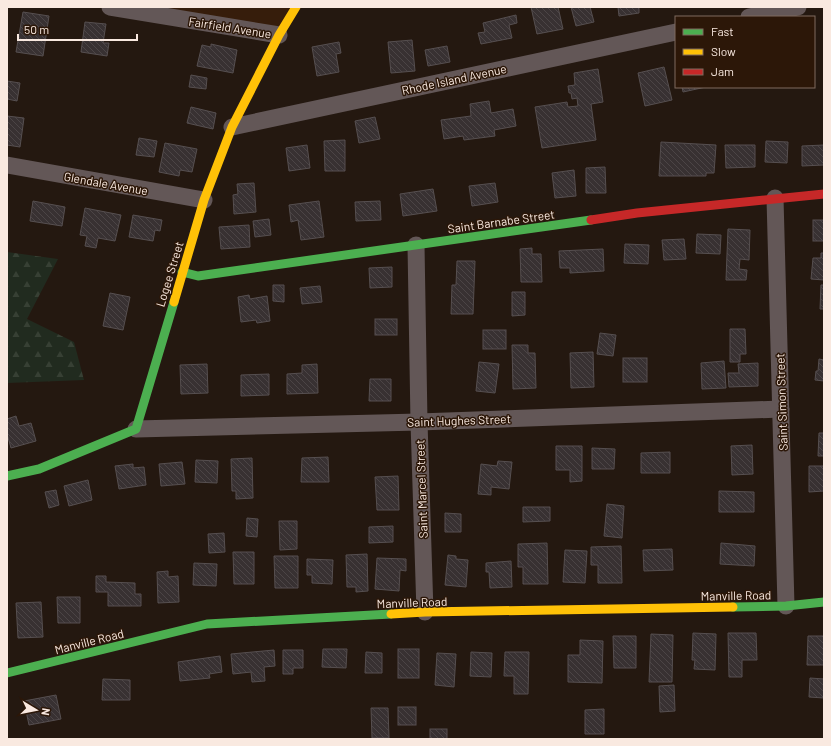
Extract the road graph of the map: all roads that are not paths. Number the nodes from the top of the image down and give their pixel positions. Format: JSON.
{"nodes":[{"id":1,"x":110,"y":7,"type":"edge"},
{"id":2,"x":296,"y":7,"type":"edge"},
{"id":3,"x":798,"y":7,"type":"edge"},
{"id":4,"x":754,"y":16,"type":"edge"},
{"id":5,"x":675,"y":32,"type":"edge"},
{"id":6,"x":279,"y":35,"type":"junction"},
{"id":7,"x":232,"y":127,"type":"junction"},
{"id":8,"x":7,"y":165,"type":"edge"},
{"id":9,"x":824,"y":194,"type":"edge"},
{"id":10,"x":775,"y":198,"type":"junction"},
{"id":11,"x":204,"y":200,"type":"junction"},
{"id":12,"x":416,"y":245,"type":"junction"},
{"id":13,"x":182,"y":272,"type":"junction"},
{"id":14,"x":781,"y":409,"type":"junction"},
{"id":15,"x":419,"y":422,"type":"junction"},
{"id":16,"x":136,"y":429,"type":"junction"},
{"id":17,"x":7,"y":476,"type":"edge"},
{"id":18,"x":824,"y":602,"type":"edge"},
{"id":19,"x":786,"y":606,"type":"junction"},
{"id":20,"x":425,"y":612,"type":"junction"},
{"id":21,"x":7,"y":673,"type":"edge"}],
"edges":[{"from":1,"to":6,"type":"street","name":"Fairfield Avenue"},
{"from":2,"to":6,"type":"street","name":"Logee Street"},
{"from":3,"to":4,"type":"street"},
{"from":5,"to":7,"type":"street","name":"Rhode Island Avenue"},
{"from":6,"to":7,"type":"street","name":"Logee Street"},
{"from":7,"to":11,"type":"street","name":"Logee Street"},
{"from":8,"to":11,"type":"street","name":"Glendale Avenue"},
{"from":9,"to":10,"type":"street","name":"Saint Barnabe Street"},
{"from":10,"to":12,"type":"street","name":"Saint Barnabe Street"},
{"from":10,"to":14,"type":"street","name":"Saint Simon Street"},
{"from":11,"to":13,"type":"street","name":"Logee Street"},
{"from":12,"to":13,"type":"street","name":"Saint Barnabe Street"},
{"from":12,"to":15,"type":"street","name":"Saint Marcel Street"},
{"from":13,"to":16,"type":"street","name":"Logee Street"},
{"from":14,"to":15,"type":"street","name":"Saint Hughes Street"},
{"from":14,"to":19,"type":"street","name":"Saint Simon Street"},
{"from":15,"to":16,"type":"street","name":"Saint Hughes Street"},
{"from":15,"to":20,"type":"street","name":"Saint Marcel Street"},
{"from":16,"to":17,"type":"street"},
{"from":18,"to":19,"type":"street","name":"Manville Road"},
{"from":19,"to":20,"type":"street","name":"Manville Road"},
{"from":20,"to":21,"type":"street","name":"Manville Road"}]}
